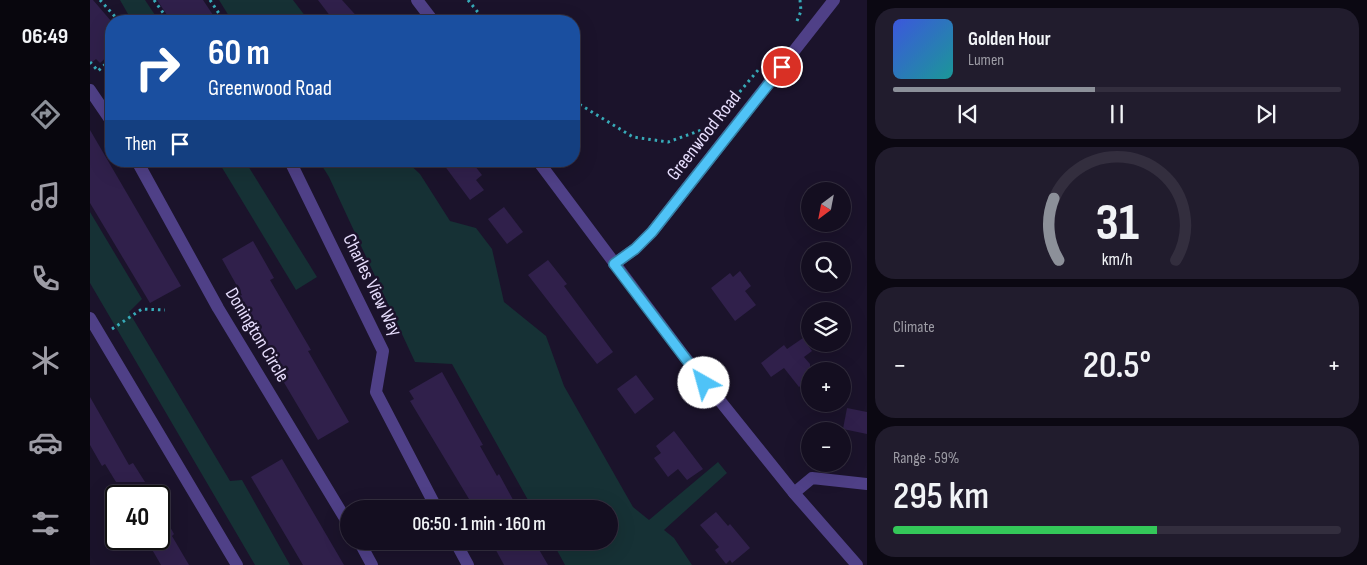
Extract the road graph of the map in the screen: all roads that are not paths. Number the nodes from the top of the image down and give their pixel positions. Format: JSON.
{"nodes":[{"id":1,"x":417,"y":0,"type":"edge"},
{"id":2,"x":834,"y":0,"type":"edge"},
{"id":3,"x":428,"y":15,"type":"edge"},
{"id":4,"x":90,"y":90,"type":"edge"},
{"id":5,"x":105,"y":112,"type":"edge"},
{"id":6,"x":139,"y":167,"type":"edge"},
{"id":7,"x":293,"y":167,"type":"edge"},
{"id":8,"x":542,"y":167,"type":"edge"},
{"id":9,"x":614,"y":264,"type":"junction"},
{"id":10,"x":90,"y":318,"type":"edge"},
{"id":11,"x":867,"y":484,"type":"edge"},
{"id":12,"x":794,"y":494,"type":"junction"},
{"id":13,"x":432,"y":500,"type":"edge"},
{"id":14,"x":340,"y":510,"type":"edge"},
{"id":15,"x":364,"y":550,"type":"edge"},
{"id":16,"x":460,"y":550,"type":"edge"},
{"id":17,"x":237,"y":565,"type":"edge"},
{"id":18,"x":372,"y":565,"type":"edge"},
{"id":19,"x":468,"y":565,"type":"edge"},
{"id":20,"x":857,"y":565,"type":"edge"}],
"edges":[{"from":1,"to":3,"type":"street"},
{"from":2,"to":9,"type":"street","name":"Greenwood Road"},
{"from":4,"to":5,"type":"street"},
{"from":6,"to":14,"type":"street","name":"Donington Circle"},
{"from":7,"to":13,"type":"street","name":"Charles View Way"},
{"from":8,"to":9,"type":"street"},
{"from":9,"to":12,"type":"street"},
{"from":10,"to":17,"type":"street"},
{"from":11,"to":12,"type":"street"},
{"from":12,"to":20,"type":"street"},
{"from":15,"to":18,"type":"street"},
{"from":16,"to":19,"type":"street"}]}
